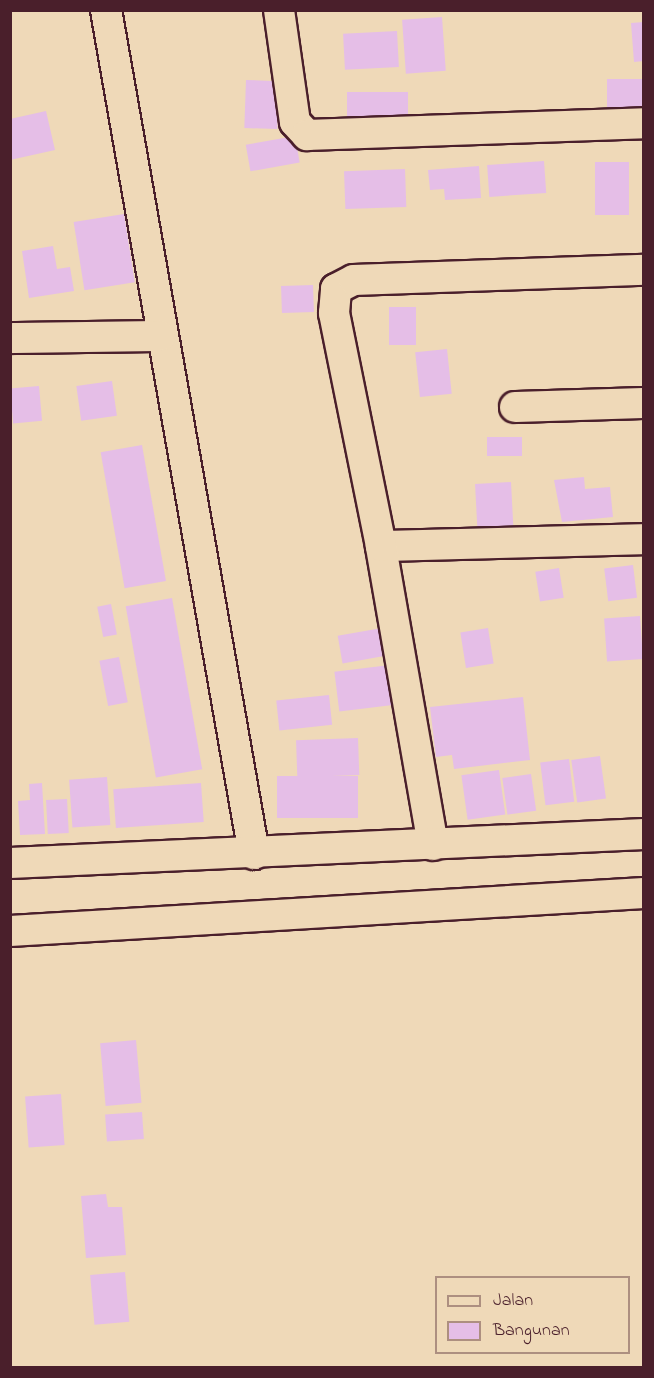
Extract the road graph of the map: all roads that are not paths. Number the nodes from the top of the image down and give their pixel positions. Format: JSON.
{"nodes":[{"id":1,"x":106,"y":10,"type":"edge"},
{"id":2,"x":279,"y":10,"type":"edge"},
{"id":3,"x":644,"y":123,"type":"edge"},
{"id":4,"x":644,"y":270,"type":"edge"},
{"id":5,"x":160,"y":336,"type":"junction"},
{"id":6,"x":10,"y":338,"type":"edge"},
{"id":7,"x":644,"y":403,"type":"edge"},
{"id":8,"x":515,"y":407,"type":"dead end"},
{"id":9,"x":644,"y":539,"type":"edge"},
{"id":10,"x":381,"y":546,"type":"junction"},
{"id":11,"x":644,"y":834,"type":"edge"},
{"id":12,"x":433,"y":845,"type":"junction"},
{"id":13,"x":254,"y":854,"type":"junction"},
{"id":14,"x":10,"y":863,"type":"edge"},
{"id":15,"x":644,"y":893,"type":"edge"},
{"id":16,"x":10,"y":931,"type":"edge"}],
"edges":[{"from":1,"to":5,"type":"street"},
{"from":2,"to":3,"type":"street"},
{"from":4,"to":10,"type":"street"},
{"from":5,"to":6,"type":"street"},
{"from":5,"to":13,"type":"street"},
{"from":7,"to":8,"type":"street"},
{"from":9,"to":10,"type":"street"},
{"from":10,"to":12,"type":"street"},
{"from":11,"to":12,"type":"street"},
{"from":12,"to":13,"type":"street"},
{"from":13,"to":14,"type":"street"},
{"from":15,"to":16,"type":"street"}]}
